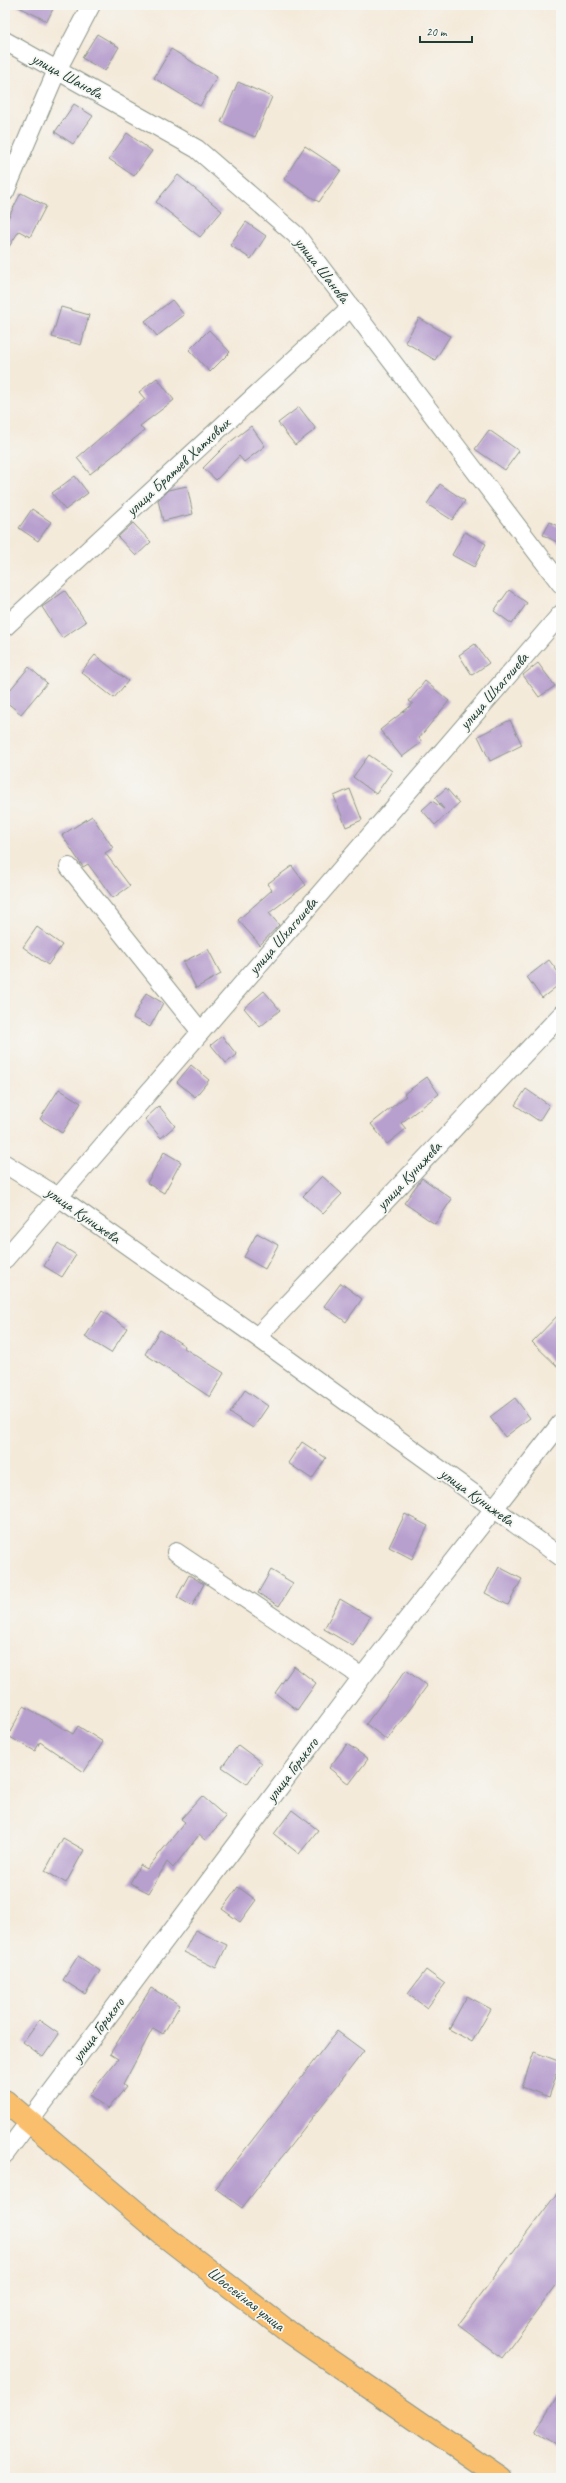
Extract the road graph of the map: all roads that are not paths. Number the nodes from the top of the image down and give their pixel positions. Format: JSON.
{"nodes":[{"id":1,"x":91,"y":5,"type":"edge"},
{"id":2,"x":5,"y":41,"type":"edge"},
{"id":3,"x":57,"y":70,"type":"junction"},
{"id":4,"x":5,"y":192,"type":"edge"},
{"id":5,"x":351,"y":307,"type":"junction"},
{"id":6,"x":561,"y":584,"type":"edge"},
{"id":7,"x":561,"y":614,"type":"edge"},
{"id":8,"x":5,"y":627,"type":"edge"},
{"id":9,"x":69,"y":867,"type":"dead end"},
{"id":10,"x":561,"y":1015,"type":"edge"},
{"id":11,"x":201,"y":1032,"type":"junction"},
{"id":12,"x":5,"y":1164,"type":"edge"},
{"id":13,"x":60,"y":1198,"type":"junction"},
{"id":14,"x":5,"y":1259,"type":"edge"},
{"id":15,"x":257,"y":1338,"type":"junction"},
{"id":16,"x":561,"y":1423,"type":"edge"},
{"id":17,"x":494,"y":1509,"type":"junction"},
{"id":18,"x":176,"y":1552,"type":"dead end"},
{"id":19,"x":561,"y":1557,"type":"edge"},
{"id":20,"x":362,"y":1676,"type":"junction"},
{"id":21,"x":5,"y":2101,"type":"edge"},
{"id":22,"x":29,"y":2121,"type":"junction"},
{"id":23,"x":5,"y":2154,"type":"edge"},
{"id":24,"x":501,"y":2478,"type":"edge"}],
"edges":[{"from":1,"to":3,"type":"street"},
{"from":2,"to":3,"type":"street","name":"улица Шанова"},
{"from":3,"to":4,"type":"street"},
{"from":3,"to":5,"type":"street","name":"улица Шанова"},
{"from":5,"to":6,"type":"street","name":"улица Шанова"},
{"from":5,"to":8,"type":"street","name":"улица Братьев Хатховых"},
{"from":7,"to":11,"type":"street","name":"улица Шхагошева"},
{"from":9,"to":11,"type":"street"},
{"from":10,"to":15,"type":"street","name":"улица Кунижева"},
{"from":11,"to":13,"type":"street","name":"улица Шхагошева"},
{"from":12,"to":13,"type":"street","name":"улица Кунижева"},
{"from":13,"to":14,"type":"street","name":"улица Шхагошева"},
{"from":13,"to":15,"type":"street","name":"улица Кунижева"},
{"from":15,"to":17,"type":"street","name":"улица Кунижева"},
{"from":16,"to":17,"type":"street","name":"улица Горького"},
{"from":17,"to":19,"type":"street","name":"улица Кунижева"},
{"from":17,"to":20,"type":"street","name":"улица Горького"},
{"from":18,"to":20,"type":"street"},
{"from":20,"to":22,"type":"street","name":"улица Горького"},
{"from":21,"to":22,"type":"highway","name":"Шоссейная улица"},
{"from":22,"to":23,"type":"street","name":"улица Горького"},
{"from":22,"to":24,"type":"highway","name":"Шоссейная улица"}]}
